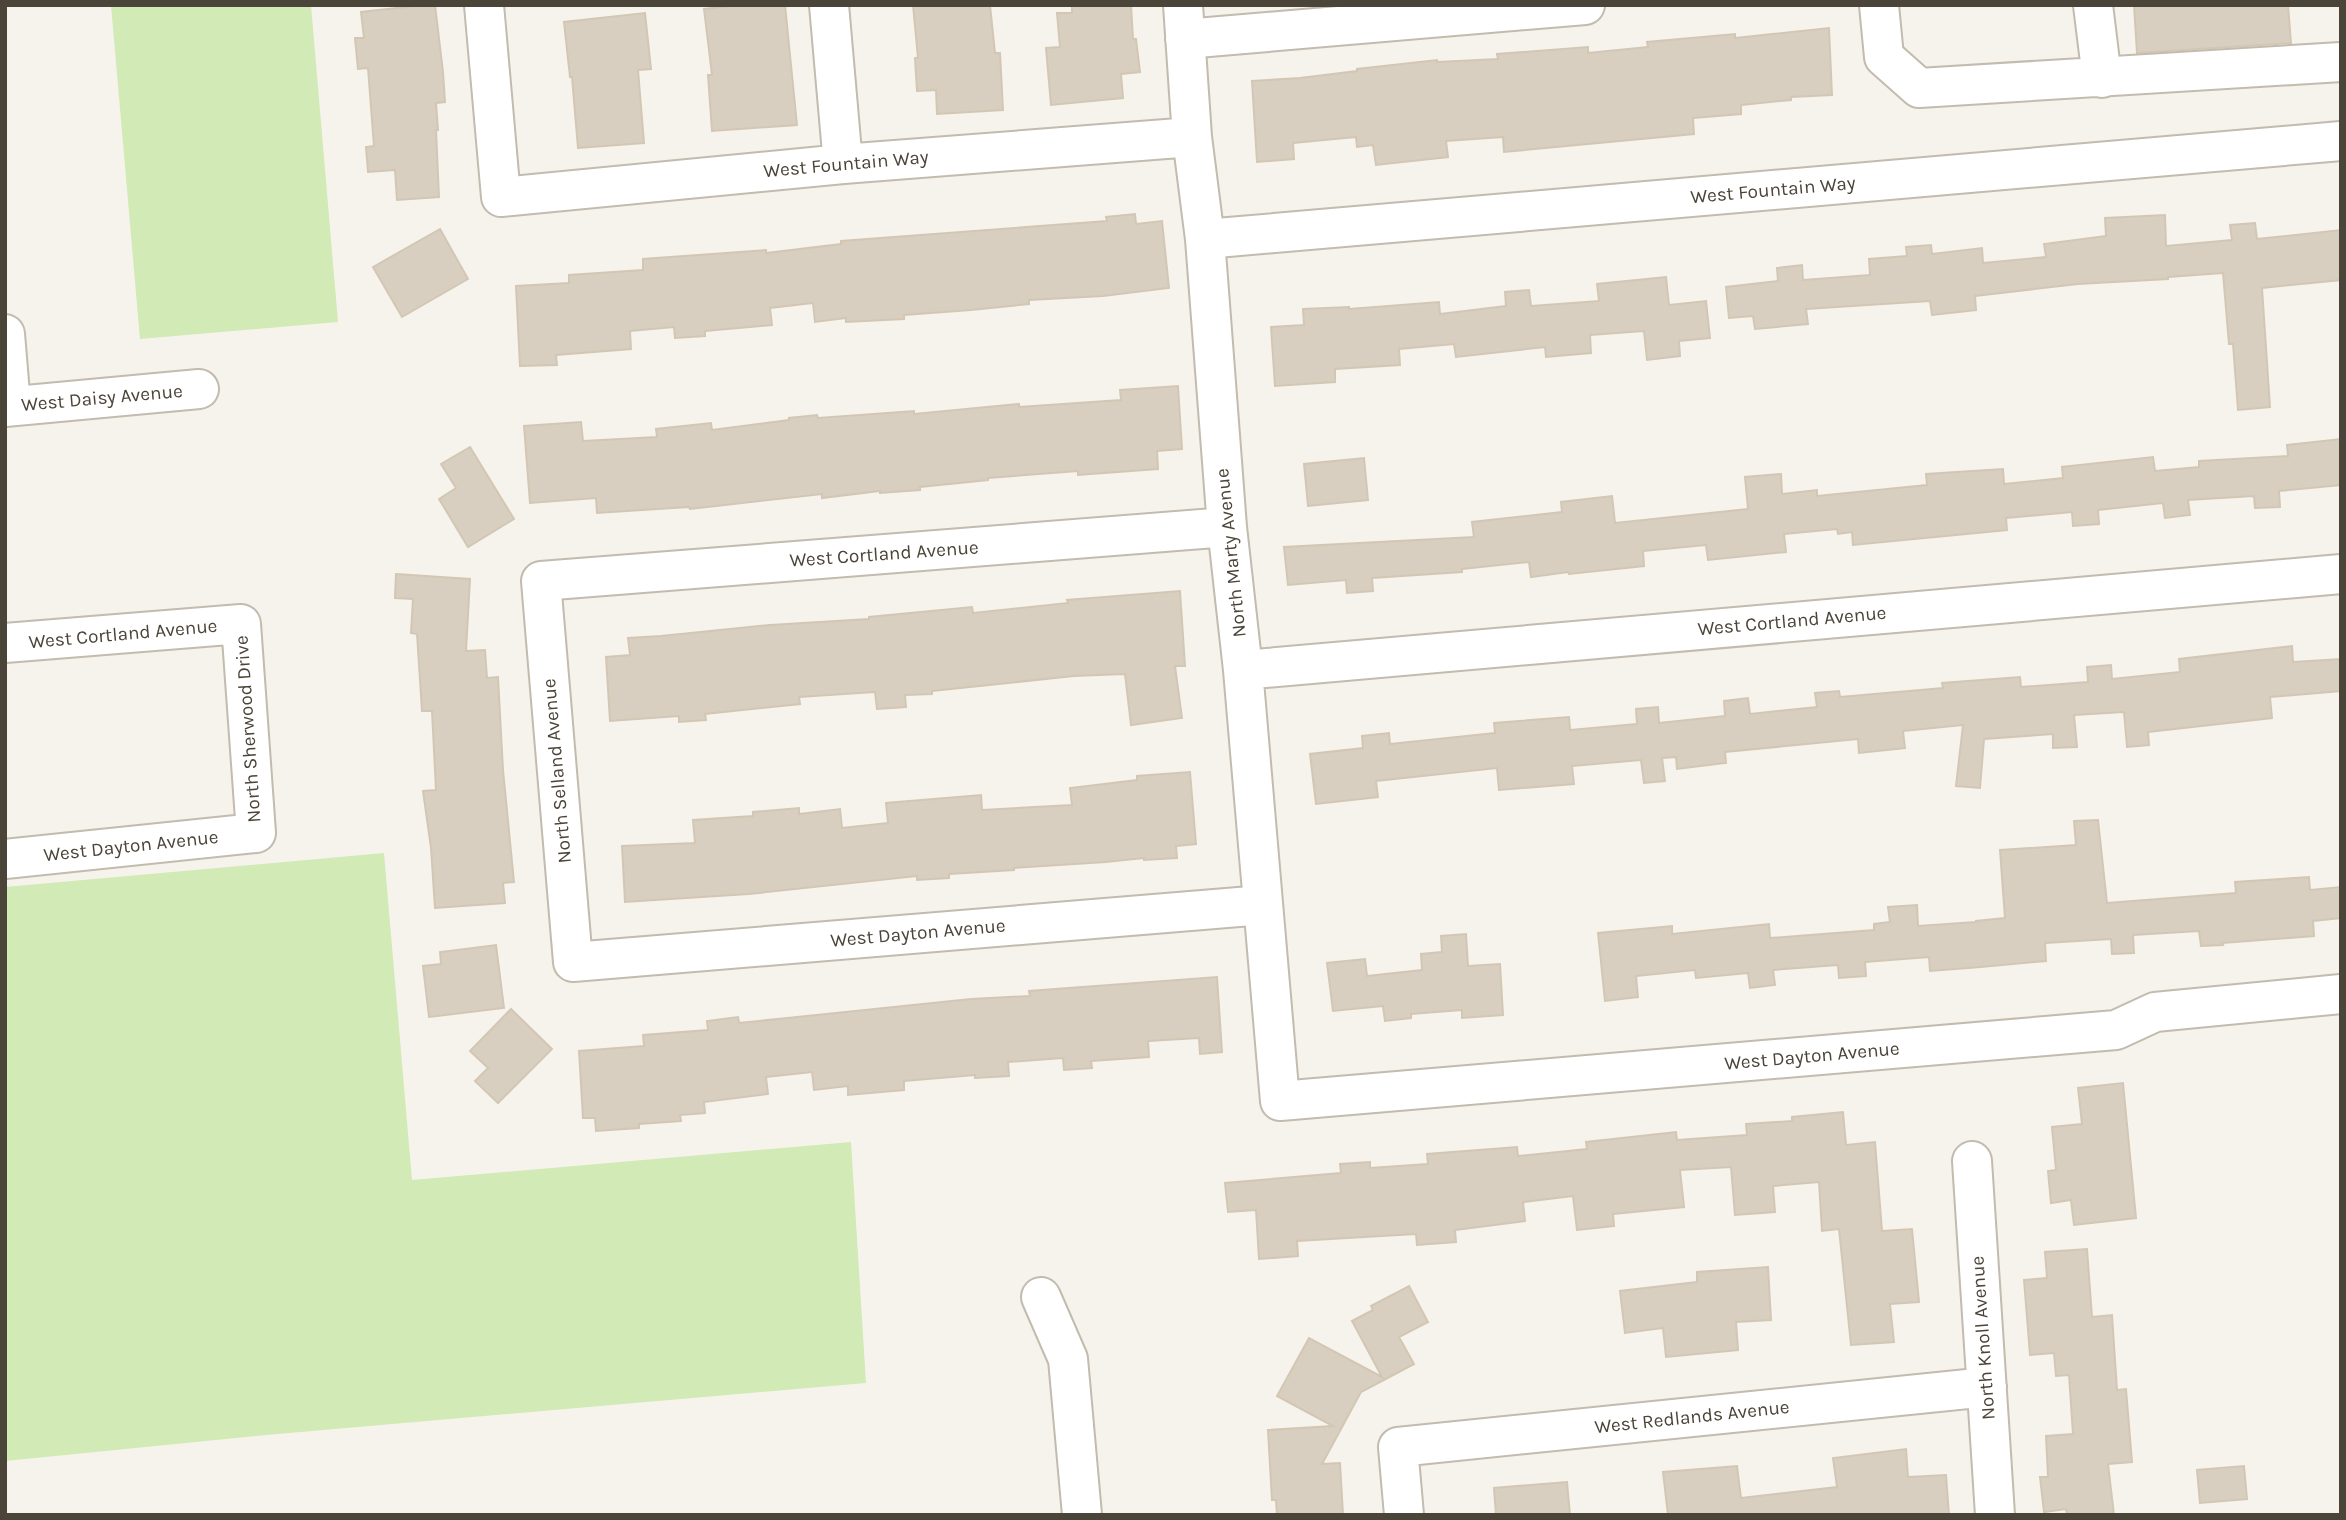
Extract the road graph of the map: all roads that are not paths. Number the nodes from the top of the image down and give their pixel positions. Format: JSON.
{"nodes":[{"id":1,"x":484,"y":5,"type":"edge"},
{"id":2,"x":829,"y":5,"type":"edge"},
{"id":3,"x":1585,"y":5,"type":"edge"},
{"id":4,"x":1879,"y":5,"type":"edge"},
{"id":5,"x":2093,"y":5,"type":"edge"},
{"id":6,"x":1184,"y":22,"type":"edge"},
{"id":7,"x":2341,"y":62,"type":"edge"},
{"id":8,"x":2102,"y":78,"type":"junction"},
{"id":9,"x":1192,"y":136,"type":"junction"},
{"id":10,"x":2341,"y":141,"type":"edge"},
{"id":11,"x":843,"y":164,"type":"junction"},
{"id":12,"x":1205,"y":239,"type":"junction"},
{"id":13,"x":5,"y":334,"type":"edge"},
{"id":14,"x":199,"y":388,"type":"dead end"},
{"id":15,"x":8,"y":407,"type":"edge"},
{"id":16,"x":1227,"y":527,"type":"junction"},
{"id":17,"x":2341,"y":574,"type":"edge"},
{"id":18,"x":541,"y":580,"type":"joint"},
{"id":19,"x":241,"y":624,"type":"joint"},
{"id":20,"x":5,"y":643,"type":"edge"},
{"id":21,"x":1243,"y":670,"type":"junction"},
{"id":22,"x":256,"y":833,"type":"joint"},
{"id":23,"x":5,"y":859,"type":"edge"},
{"id":24,"x":1263,"y":905,"type":"junction"},
{"id":25,"x":573,"y":962,"type":"joint"},
{"id":26,"x":2341,"y":994,"type":"edge"},
{"id":27,"x":1280,"y":1101,"type":"joint"},
{"id":28,"x":1972,"y":1161,"type":"dead end"},
{"id":29,"x":1041,"y":1297,"type":"dead end"},
{"id":30,"x":1987,"y":1387,"type":"junction"},
{"id":31,"x":1082,"y":1515,"type":"edge"},
{"id":32,"x":1404,"y":1515,"type":"edge"},
{"id":33,"x":1995,"y":1515,"type":"edge"}],
"edges":[{"from":1,"to":11,"type":"street","name":"West Fountain Way"},
{"from":2,"to":11,"type":"street"},
{"from":3,"to":6,"type":"street"},
{"from":4,"to":8,"type":"street"},
{"from":5,"to":8,"type":"street"},
{"from":6,"to":9,"type":"street","name":"North Marty Avenue"},
{"from":7,"to":8,"type":"street"},
{"from":9,"to":11,"type":"street","name":"West Fountain Way"},
{"from":9,"to":12,"type":"street","name":"North Marty Avenue"},
{"from":10,"to":12,"type":"street","name":"West Fountain Way"},
{"from":12,"to":16,"type":"street","name":"North Marty Avenue"},
{"from":13,"to":15,"type":"street"},
{"from":14,"to":15,"type":"street","name":"West Daisy Avenue"},
{"from":16,"to":18,"type":"street","name":"West Cortland Avenue"},
{"from":16,"to":21,"type":"street","name":"North Marty Avenue"},
{"from":17,"to":21,"type":"street","name":"West Cortland Avenue"},
{"from":18,"to":25,"type":"street","name":"North Selland Avenue"},
{"from":19,"to":20,"type":"street","name":"West Cortland Avenue"},
{"from":19,"to":22,"type":"street","name":"North Sherwood Drive"},
{"from":21,"to":24,"type":"street","name":"North Marty Avenue"},
{"from":22,"to":23,"type":"street","name":"West Dayton Avenue"},
{"from":24,"to":25,"type":"street","name":"West Dayton Avenue"},
{"from":24,"to":27,"type":"street","name":"North Marty Avenue"},
{"from":26,"to":27,"type":"street","name":"West Dayton Avenue"},
{"from":28,"to":30,"type":"street","name":"North Knoll Avenue"},
{"from":29,"to":31,"type":"street"},
{"from":30,"to":32,"type":"street","name":"West Redlands Avenue"},
{"from":30,"to":33,"type":"street","name":"North Knoll Avenue"}]}
